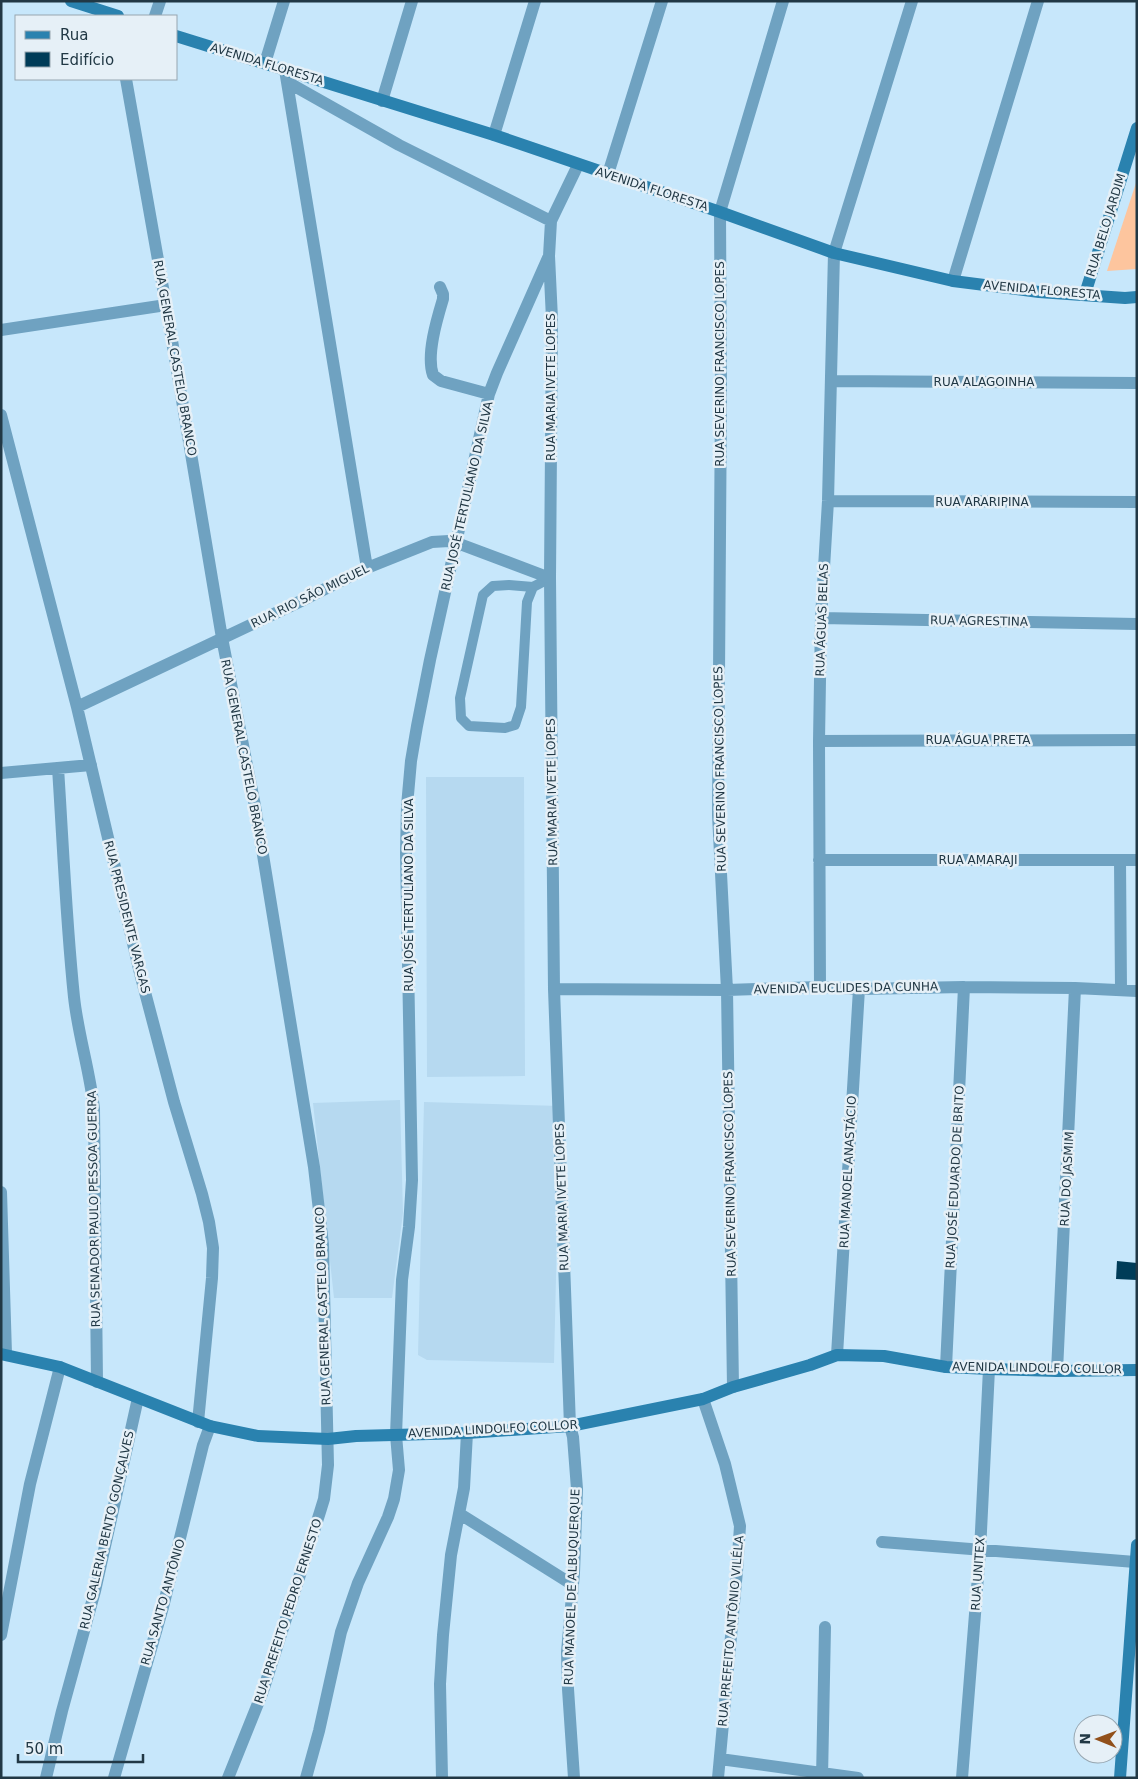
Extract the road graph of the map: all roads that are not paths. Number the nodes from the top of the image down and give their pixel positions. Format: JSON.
{"nodes":[{"id":1,"x":71,"y":1,"type":"edge"},
{"id":2,"x":160,"y":1,"type":"edge"},
{"id":3,"x":284,"y":1,"type":"edge"},
{"id":4,"x":412,"y":1,"type":"edge"},
{"id":5,"x":535,"y":1,"type":"edge"},
{"id":6,"x":662,"y":1,"type":"edge"},
{"id":7,"x":784,"y":1,"type":"edge"},
{"id":8,"x":912,"y":1,"type":"edge"},
{"id":9,"x":1038,"y":1,"type":"edge"},
{"id":10,"x":112,"y":15,"type":"edge"},
{"id":11,"x":155,"y":15,"type":"edge"},
{"id":12,"x":178,"y":37,"type":"edge"},
{"id":13,"x":264,"y":63,"type":"junction"},
{"id":14,"x":285,"y":70,"type":"junction"},
{"id":15,"x":126,"y":80,"type":"edge"},
{"id":16,"x":289,"y":83,"type":"junction"},
{"id":17,"x":382,"y":101,"type":"junction"},
{"id":18,"x":1137,"y":128,"type":"edge"},
{"id":19,"x":494,"y":135,"type":"junction"},
{"id":20,"x":578,"y":165,"type":"junction"},
{"id":21,"x":608,"y":174,"type":"junction"},
{"id":22,"x":720,"y":212,"type":"junction"},
{"id":23,"x":551,"y":222,"type":"junction"},
{"id":24,"x":834,"y":253,"type":"junction"},
{"id":25,"x":549,"y":256,"type":"junction"},
{"id":26,"x":953,"y":281,"type":"junction"},
{"id":27,"x":440,"y":287,"type":"dead end"},
{"id":28,"x":1085,"y":294,"type":"junction"},
{"id":29,"x":1137,"y":297,"type":"edge"},
{"id":30,"x":166,"y":305,"type":"junction"},
{"id":31,"x":1,"y":330,"type":"edge"},
{"id":32,"x":832,"y":381,"type":"junction"},
{"id":33,"x":1137,"y":383,"type":"edge"},
{"id":34,"x":489,"y":394,"type":"junction"},
{"id":35,"x":1,"y":415,"type":"edge"},
{"id":36,"x":4,"y":443,"type":"edge"},
{"id":37,"x":828,"y":501,"type":"junction"},
{"id":38,"x":1137,"y":502,"type":"edge"},
{"id":39,"x":457,"y":543,"type":"junction"},
{"id":40,"x":367,"y":568,"type":"junction"},
{"id":41,"x":550,"y":578,"type":"junction"},
{"id":42,"x":533,"y":587,"type":"junction"},
{"id":43,"x":821,"y":618,"type":"junction"},
{"id":44,"x":1137,"y":624,"type":"edge"},
{"id":45,"x":222,"y":638,"type":"junction"},
{"id":46,"x":77,"y":707,"type":"junction"},
{"id":47,"x":1137,"y":740,"type":"edge"},
{"id":48,"x":819,"y":741,"type":"junction"},
{"id":49,"x":91,"y":765,"type":"junction"},
{"id":50,"x":58,"y":768,"type":"junction"},
{"id":51,"x":1,"y":773,"type":"edge"},
{"id":52,"x":819,"y":860,"type":"junction"},
{"id":53,"x":1120,"y":860,"type":"junction"},
{"id":54,"x":1137,"y":860,"type":"edge"},
{"id":55,"x":820,"y":987,"type":"junction"},
{"id":56,"x":964,"y":987,"type":"junction"},
{"id":57,"x":1075,"y":988,"type":"junction"},
{"id":58,"x":554,"y":989,"type":"junction"},
{"id":59,"x":859,"y":989,"type":"junction"},
{"id":60,"x":727,"y":990,"type":"junction"},
{"id":61,"x":1121,"y":990,"type":"junction"},
{"id":62,"x":1137,"y":991,"type":"edge"},
{"id":63,"x":1,"y":1192,"type":"edge"},
{"id":64,"x":4,"y":1354,"type":"edge"},
{"id":65,"x":837,"y":1355,"type":"junction"},
{"id":66,"x":946,"y":1367,"type":"junction"},
{"id":67,"x":60,"y":1368,"type":"junction"},
{"id":68,"x":989,"y":1369,"type":"junction"},
{"id":69,"x":1137,"y":1370,"type":"edge"},
{"id":70,"x":1057,"y":1371,"type":"junction"},
{"id":71,"x":97,"y":1382,"type":"junction"},
{"id":72,"x":733,"y":1387,"type":"junction"},
{"id":73,"x":138,"y":1398,"type":"junction"},
{"id":74,"x":703,"y":1399,"type":"junction"},
{"id":75,"x":204,"y":1424,"type":"junction"},
{"id":76,"x":570,"y":1426,"type":"junction"},
{"id":77,"x":467,"y":1433,"type":"junction"},
{"id":78,"x":396,"y":1435,"type":"junction"},
{"id":79,"x":328,"y":1439,"type":"junction"},
{"id":80,"x":460,"y":1514,"type":"junction"},
{"id":81,"x":882,"y":1542,"type":"dead end"},
{"id":82,"x":1137,"y":1546,"type":"edge"},
{"id":83,"x":980,"y":1551,"type":"junction"},
{"id":84,"x":1135,"y":1562,"type":"junction"},
{"id":85,"x":573,"y":1585,"type":"junction"},
{"id":86,"x":825,"y":1627,"type":"dead end"},
{"id":87,"x":1,"y":1635,"type":"edge"},
{"id":88,"x":720,"y":1759,"type":"junction"},
{"id":89,"x":822,"y":1776,"type":"edge"},
{"id":90,"x":46,"y":1778,"type":"edge"},
{"id":91,"x":114,"y":1778,"type":"edge"},
{"id":92,"x":228,"y":1778,"type":"edge"},
{"id":93,"x":306,"y":1778,"type":"edge"},
{"id":94,"x":442,"y":1778,"type":"edge"},
{"id":95,"x":574,"y":1778,"type":"edge"},
{"id":96,"x":718,"y":1778,"type":"edge"},
{"id":97,"x":858,"y":1778,"type":"edge"},
{"id":98,"x":962,"y":1778,"type":"edge"},
{"id":99,"x":1120,"y":1778,"type":"edge"}],
"edges":[{"from":1,"to":10,"type":"street"},
{"from":2,"to":11,"type":"street"},
{"from":3,"to":13,"type":"street"},
{"from":4,"to":17,"type":"street"},
{"from":5,"to":19,"type":"street"},
{"from":6,"to":21,"type":"street"},
{"from":7,"to":22,"type":"street","name":"RUA SEVERINO FRANCISCO LOPES"},
{"from":8,"to":24,"type":"street","name":"RUA ÁGUAS BELAS"},
{"from":9,"to":26,"type":"street"},
{"from":12,"to":13,"type":"street","name":"AVENIDA FLORESTA"},
{"from":13,"to":14,"type":"street","name":"AVENIDA FLORESTA"},
{"from":14,"to":16,"type":"street"},
{"from":14,"to":17,"type":"street","name":"AVENIDA FLORESTA"},
{"from":15,"to":30,"type":"street","name":"RUA GENERAL CASTELO BRANCO"},
{"from":16,"to":23,"type":"street"},
{"from":16,"to":40,"type":"street"},
{"from":17,"to":19,"type":"street","name":"AVENIDA FLORESTA"},
{"from":18,"to":28,"type":"street","name":"RUA BELO JARDIM"},
{"from":19,"to":20,"type":"street","name":"AVENIDA FLORESTA"},
{"from":20,"to":21,"type":"street","name":"AVENIDA FLORESTA"},
{"from":20,"to":23,"type":"street","name":"RUA MARIA IVETE LOPES"},
{"from":21,"to":22,"type":"street","name":"AVENIDA FLORESTA"},
{"from":22,"to":24,"type":"street","name":"AVENIDA FLORESTA"},
{"from":22,"to":60,"type":"street","name":"RUA SEVERINO FRANCISCO LOPES"},
{"from":23,"to":25,"type":"street","name":"RUA MARIA IVETE LOPES"},
{"from":24,"to":26,"type":"street","name":"AVENIDA FLORESTA"},
{"from":24,"to":32,"type":"street","name":"RUA ÁGUAS BELAS"},
{"from":25,"to":34,"type":"street","name":"RUA JOSÉ TERTULIANO DA SILVA"},
{"from":25,"to":41,"type":"street","name":"RUA MARIA IVETE LOPES"},
{"from":26,"to":28,"type":"street","name":"AVENIDA FLORESTA"},
{"from":27,"to":34,"type":"street"},
{"from":28,"to":29,"type":"street","name":"AVENIDA FLORESTA"},
{"from":30,"to":31,"type":"street"},
{"from":30,"to":45,"type":"street","name":"RUA GENERAL CASTELO BRANCO"},
{"from":32,"to":33,"type":"street","name":"RUA ALAGOINHA"},
{"from":32,"to":37,"type":"street","name":"RUA ÁGUAS BELAS"},
{"from":34,"to":39,"type":"street","name":"RUA JOSÉ TERTULIANO DA SILVA"},
{"from":35,"to":36,"type":"street","name":"RUA PRESIDENTE VARGAS"},
{"from":36,"to":46,"type":"street","name":"RUA PRESIDENTE VARGAS"},
{"from":37,"to":38,"type":"street","name":"RUA ARARIPINA"},
{"from":37,"to":43,"type":"street","name":"RUA ÁGUAS BELAS"},
{"from":39,"to":40,"type":"street","name":"RUA RIO SÃO MIGUEL"},
{"from":39,"to":41,"type":"street","name":"RUA RIO SÃO MIGUEL"},
{"from":39,"to":78,"type":"street","name":"RUA JOSÉ TERTULIANO DA SILVA"},
{"from":40,"to":45,"type":"street","name":"RUA RIO SÃO MIGUEL"},
{"from":41,"to":42,"type":"lane"},
{"from":41,"to":58,"type":"street","name":"RUA MARIA IVETE LOPES"},
{"from":42,"to":42,"type":"lane"},
{"from":43,"to":44,"type":"street","name":"RUA AGRESTINA"},
{"from":43,"to":48,"type":"street","name":"RUA ÁGUAS BELAS"},
{"from":45,"to":46,"type":"street","name":"RUA RIO SÃO MIGUEL"},
{"from":45,"to":79,"type":"street","name":"RUA GENERAL CASTELO BRANCO"},
{"from":46,"to":49,"type":"street","name":"RUA PRESIDENTE VARGAS"},
{"from":47,"to":48,"type":"street","name":"RUA ÁGUA PRETA"},
{"from":48,"to":52,"type":"street","name":"RUA ÁGUAS BELAS"},
{"from":49,"to":50,"type":"street"},
{"from":49,"to":75,"type":"street","name":"RUA PRESIDENTE VARGAS"},
{"from":50,"to":51,"type":"street"},
{"from":50,"to":71,"type":"street","name":"RUA SENADOR PAULO PESSOA GUERRA"},
{"from":52,"to":53,"type":"street","name":"RUA AMARAJI"},
{"from":52,"to":55,"type":"street","name":"RUA ÁGUAS BELAS"},
{"from":53,"to":54,"type":"street","name":"RUA AMARAJI"},
{"from":53,"to":61,"type":"street"},
{"from":55,"to":59,"type":"street","name":"AVENIDA EUCLIDES DA CUNHA"},
{"from":55,"to":60,"type":"street","name":"AVENIDA EUCLIDES DA CUNHA"},
{"from":56,"to":57,"type":"street","name":"AVENIDA EUCLIDES DA CUNHA"},
{"from":56,"to":59,"type":"street","name":"AVENIDA EUCLIDES DA CUNHA"},
{"from":56,"to":66,"type":"street","name":"RUA JOSÉ EDUARDO DE BRITO"},
{"from":57,"to":61,"type":"street","name":"AVENIDA EUCLIDES DA CUNHA"},
{"from":57,"to":70,"type":"street","name":"RUA DO JASMIM"},
{"from":58,"to":60,"type":"street","name":"AVENIDA EUCLIDES DA CUNHA"},
{"from":58,"to":76,"type":"street","name":"RUA MARIA IVETE LOPES"},
{"from":59,"to":65,"type":"street","name":"RUA MANOEL ANASTÁCIO"},
{"from":60,"to":72,"type":"street","name":"RUA SEVERINO FRANCISCO LOPES"},
{"from":61,"to":62,"type":"street","name":"AVENIDA EUCLIDES DA CUNHA"},
{"from":63,"to":64,"type":"street"},
{"from":64,"to":67,"type":"street","name":"AVENIDA LINDOLFO COLLOR"},
{"from":65,"to":66,"type":"street","name":"AVENIDA LINDOLFO COLLOR"},
{"from":65,"to":72,"type":"street","name":"AVENIDA LINDOLFO COLLOR"},
{"from":66,"to":68,"type":"street","name":"AVENIDA LINDOLFO COLLOR"},
{"from":67,"to":71,"type":"street","name":"AVENIDA LINDOLFO COLLOR"},
{"from":67,"to":87,"type":"street"},
{"from":68,"to":70,"type":"street","name":"AVENIDA LINDOLFO COLLOR"},
{"from":68,"to":83,"type":"street","name":"RUA UNITEX"},
{"from":69,"to":70,"type":"street","name":"AVENIDA LINDOLFO COLLOR"},
{"from":71,"to":73,"type":"street","name":"AVENIDA LINDOLFO COLLOR"},
{"from":72,"to":74,"type":"street","name":"AVENIDA LINDOLFO COLLOR"},
{"from":73,"to":75,"type":"street","name":"AVENIDA LINDOLFO COLLOR"},
{"from":73,"to":90,"type":"street","name":"RUA GALERIA BENTO GONÇALVES"},
{"from":74,"to":76,"type":"street","name":"AVENIDA LINDOLFO COLLOR"},
{"from":74,"to":88,"type":"street","name":"RUA PREFEITO ANTÔNIO VILÉLA"},
{"from":75,"to":79,"type":"street","name":"AVENIDA LINDOLFO COLLOR"},
{"from":75,"to":91,"type":"street","name":"RUA SANTO ANTÔNIO"},
{"from":76,"to":77,"type":"street","name":"AVENIDA LINDOLFO COLLOR"},
{"from":76,"to":85,"type":"street","name":"RUA MANOEL DE ALBUQUERQUE"},
{"from":77,"to":78,"type":"street","name":"AVENIDA LINDOLFO COLLOR"},
{"from":77,"to":80,"type":"street"},
{"from":78,"to":79,"type":"street","name":"AVENIDA LINDOLFO COLLOR"},
{"from":78,"to":93,"type":"street","name":"RUA JOSÉ TERTULIANO DA SILVA"},
{"from":79,"to":92,"type":"street","name":"RUA PREFEITO PEDRO ERNESTO"},
{"from":80,"to":85,"type":"street"},
{"from":80,"to":94,"type":"street"},
{"from":81,"to":83,"type":"street"},
{"from":82,"to":84,"type":"street"},
{"from":83,"to":84,"type":"street"},
{"from":83,"to":98,"type":"street","name":"RUA UNITEX"},
{"from":84,"to":99,"type":"street"},
{"from":85,"to":95,"type":"street","name":"RUA MANOEL DE ALBUQUERQUE"},
{"from":86,"to":89,"type":"street"},
{"from":88,"to":89,"type":"street"},
{"from":88,"to":96,"type":"street","name":"RUA PREFEITO ANTÔNIO VILÉLA"},
{"from":89,"to":97,"type":"street"}]}
